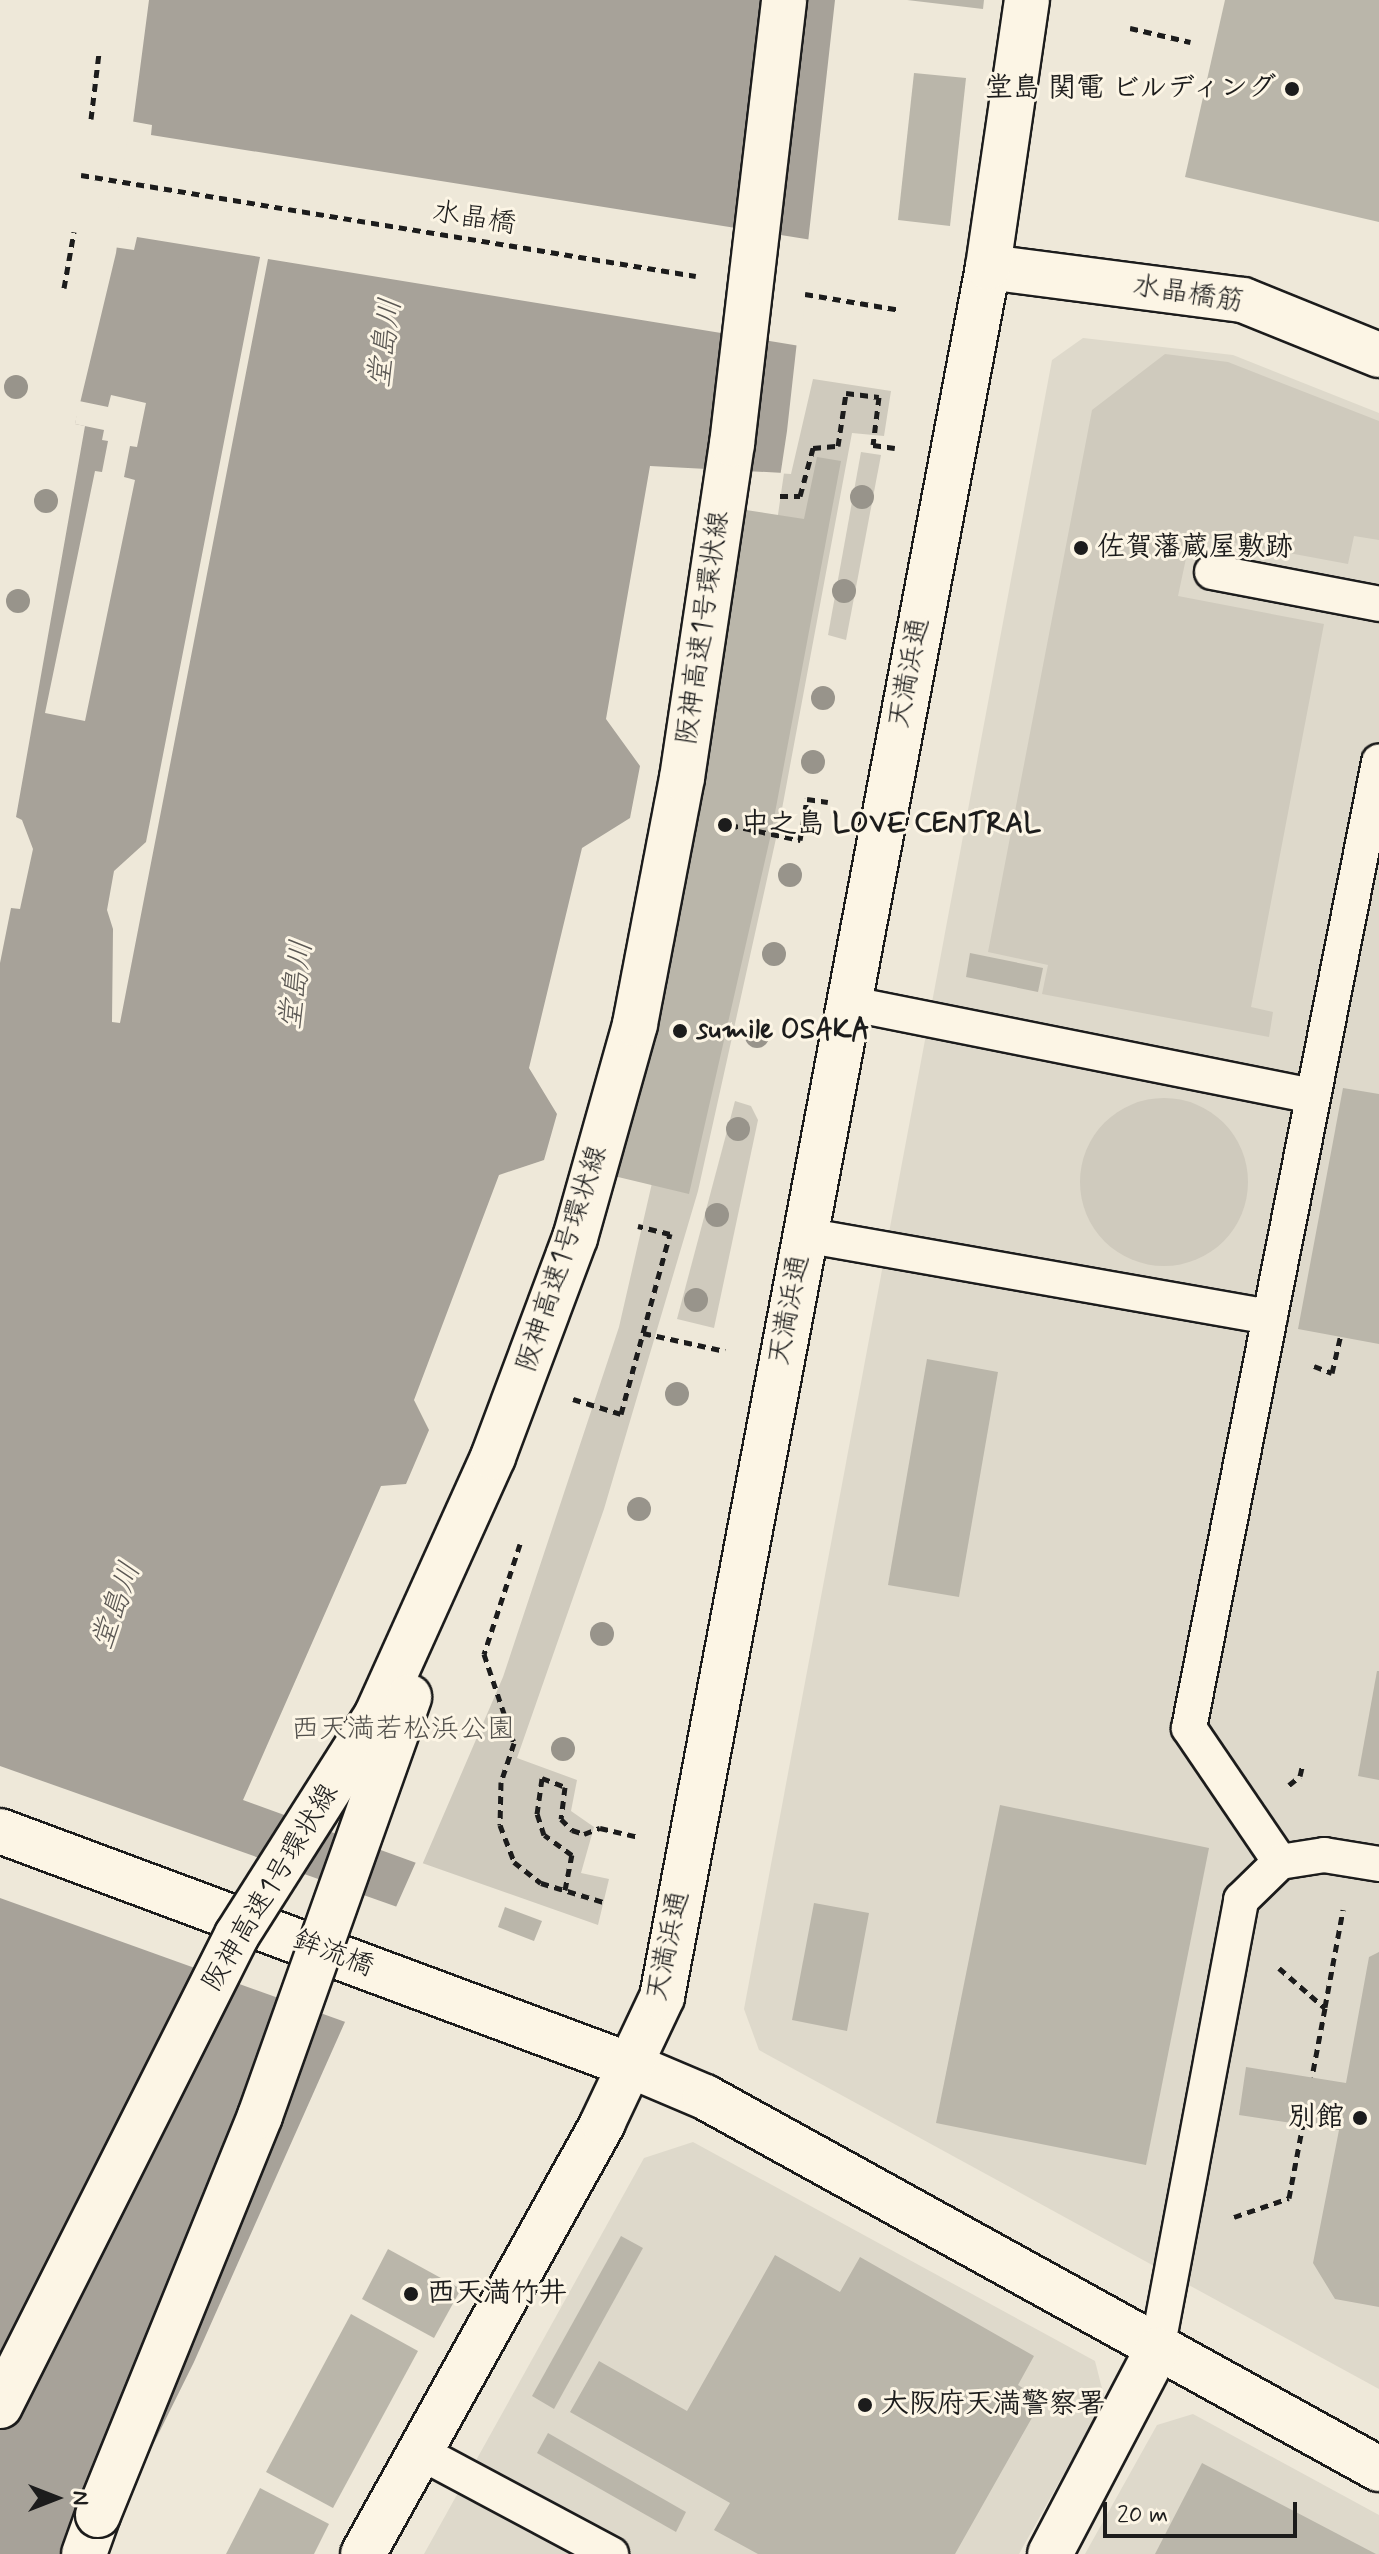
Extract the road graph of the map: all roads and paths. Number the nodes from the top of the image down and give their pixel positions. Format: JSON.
{"nodes":[{"id":1,"x":784,"y":0,"type":"edge"},
{"id":2,"x":1027,"y":0,"type":"edge"},
{"id":3,"x":1130,"y":28,"type":"dead end"},
{"id":4,"x":1190,"y":42,"type":"dead end"},
{"id":5,"x":99,"y":53,"type":"dead end"},
{"id":6,"x":91,"y":119,"type":"dead end"},
{"id":7,"x":81,"y":175,"type":"dead end"},
{"id":8,"x":74,"y":232,"type":"dead end"},
{"id":9,"x":988,"y":267,"type":"junction"},
{"id":10,"x":705,"y":277,"type":"dead end"},
{"id":11,"x":64,"y":288,"type":"dead end"},
{"id":12,"x":798,"y":293,"type":"dead end"},
{"id":13,"x":901,"y":310,"type":"dead end"},
{"id":14,"x":1379,"y":355,"type":"edge"},
{"id":15,"x":840,"y":435,"type":"dead end"},
{"id":16,"x":904,"y":449,"type":"dead end"},
{"id":17,"x":1212,"y":572,"type":"dead end"},
{"id":18,"x":1379,"y":604,"type":"edge"},
{"id":19,"x":1379,"y":762,"type":"edge"},
{"id":20,"x":837,"y":803,"type":"dead end"},
{"id":21,"x":771,"y":834,"type":"dead end"},
{"id":22,"x":847,"y":1003,"type":"junction"},
{"id":23,"x":1313,"y":1096,"type":"junction"},
{"id":24,"x":631,"y":1224,"type":"dead end"},
{"id":25,"x":804,"y":1235,"type":"junction"},
{"id":26,"x":1270,"y":1317,"type":"junction"},
{"id":27,"x":643,"y":1333,"type":"junction"},
{"id":28,"x":1340,"y":1337,"type":"dead end"},
{"id":29,"x":734,"y":1353,"type":"dead end"},
{"id":30,"x":1316,"y":1357,"type":"dead end"},
{"id":31,"x":568,"y":1398,"type":"dead end"},
{"id":32,"x":493,"y":1457,"type":"junction"},
{"id":33,"x":514,"y":1743,"type":"dead end"},
{"id":34,"x":0,"y":1831,"type":"edge"},
{"id":35,"x":641,"y":1837,"type":"dead end"},
{"id":36,"x":1280,"y":1862,"type":"junction"},
{"id":37,"x":1379,"y":1864,"type":"edge"},
{"id":38,"x":565,"y":1890,"type":"junction"},
{"id":39,"x":607,"y":1903,"type":"dead end"},
{"id":40,"x":1344,"y":1906,"type":"dead end"},
{"id":41,"x":1270,"y":1960,"type":"dead end"},
{"id":42,"x":1325,"y":2008,"type":"junction"},
{"id":43,"x":632,"y":2066,"type":"junction"},
{"id":44,"x":1312,"y":2077,"type":"dead end"},
{"id":45,"x":1303,"y":2124,"type":"dead end"},
{"id":46,"x":1220,"y":2221,"type":"dead end"},
{"id":47,"x":1157,"y":2350,"type":"junction"},
{"id":48,"x":0,"y":2406,"type":"edge"},
{"id":49,"x":418,"y":2451,"type":"junction"},
{"id":50,"x":1379,"y":2469,"type":"edge"},
{"id":51,"x":84,"y":2554,"type":"edge"},
{"id":52,"x":363,"y":2554,"type":"edge"},
{"id":53,"x":611,"y":2554,"type":"edge"},
{"id":54,"x":1050,"y":2554,"type":"edge"}],
"edges":[{"from":1,"to":32,"type":"main road","name":"阪神高速1号環状線","bridge":true},
{"from":2,"to":9,"type":"main road","name":"天満浜通"},
{"from":3,"to":4,"type":"path"},
{"from":5,"to":6,"type":"path"},
{"from":7,"to":10,"type":"path","name":"水晶橋"},
{"from":8,"to":11,"type":"path"},
{"from":9,"to":14,"type":"main road","name":"水晶橋筋"},
{"from":9,"to":22,"type":"main road","name":"天満浜通"},
{"from":12,"to":13,"type":"path"},
{"from":15,"to":16,"type":"path"},
{"from":17,"to":18,"type":"lane"},
{"from":19,"to":23,"type":"lane"},
{"from":20,"to":21,"type":"path"},
{"from":22,"to":23,"type":"lane"},
{"from":22,"to":25,"type":"main road","name":"天満浜通"},
{"from":23,"to":26,"type":"lane"},
{"from":24,"to":27,"type":"path"},
{"from":25,"to":26,"type":"lane"},
{"from":25,"to":43,"type":"main road","name":"天満浜通"},
{"from":26,"to":36,"type":"lane"},
{"from":27,"to":29,"type":"path"},
{"from":27,"to":31,"type":"path"},
{"from":28,"to":30,"type":"path"},
{"from":32,"to":48,"type":"main road","name":"阪神高速1号環状線","bridge":true},
{"from":32,"to":51,"type":"main road","bridge":true},
{"from":33,"to":38,"type":"path"},
{"from":34,"to":43,"type":"main road","name":"鉾流橋","bridge":true},
{"from":35,"to":38,"type":"path"},
{"from":36,"to":37,"type":"lane"},
{"from":36,"to":47,"type":"lane"},
{"from":38,"to":39,"type":"path"},
{"from":40,"to":42,"type":"path"},
{"from":41,"to":42,"type":"path"},
{"from":42,"to":44,"type":"path"},
{"from":43,"to":47,"type":"main road","name":"鉾流橋"},
{"from":43,"to":49,"type":"main road","name":"天満浜通"},
{"from":45,"to":46,"type":"path"},
{"from":47,"to":50,"type":"main road","name":"鉾流橋"},
{"from":47,"to":54,"type":"main road"},
{"from":49,"to":52,"type":"main road","name":"天満浜通"},
{"from":49,"to":53,"type":"lane"}]}
